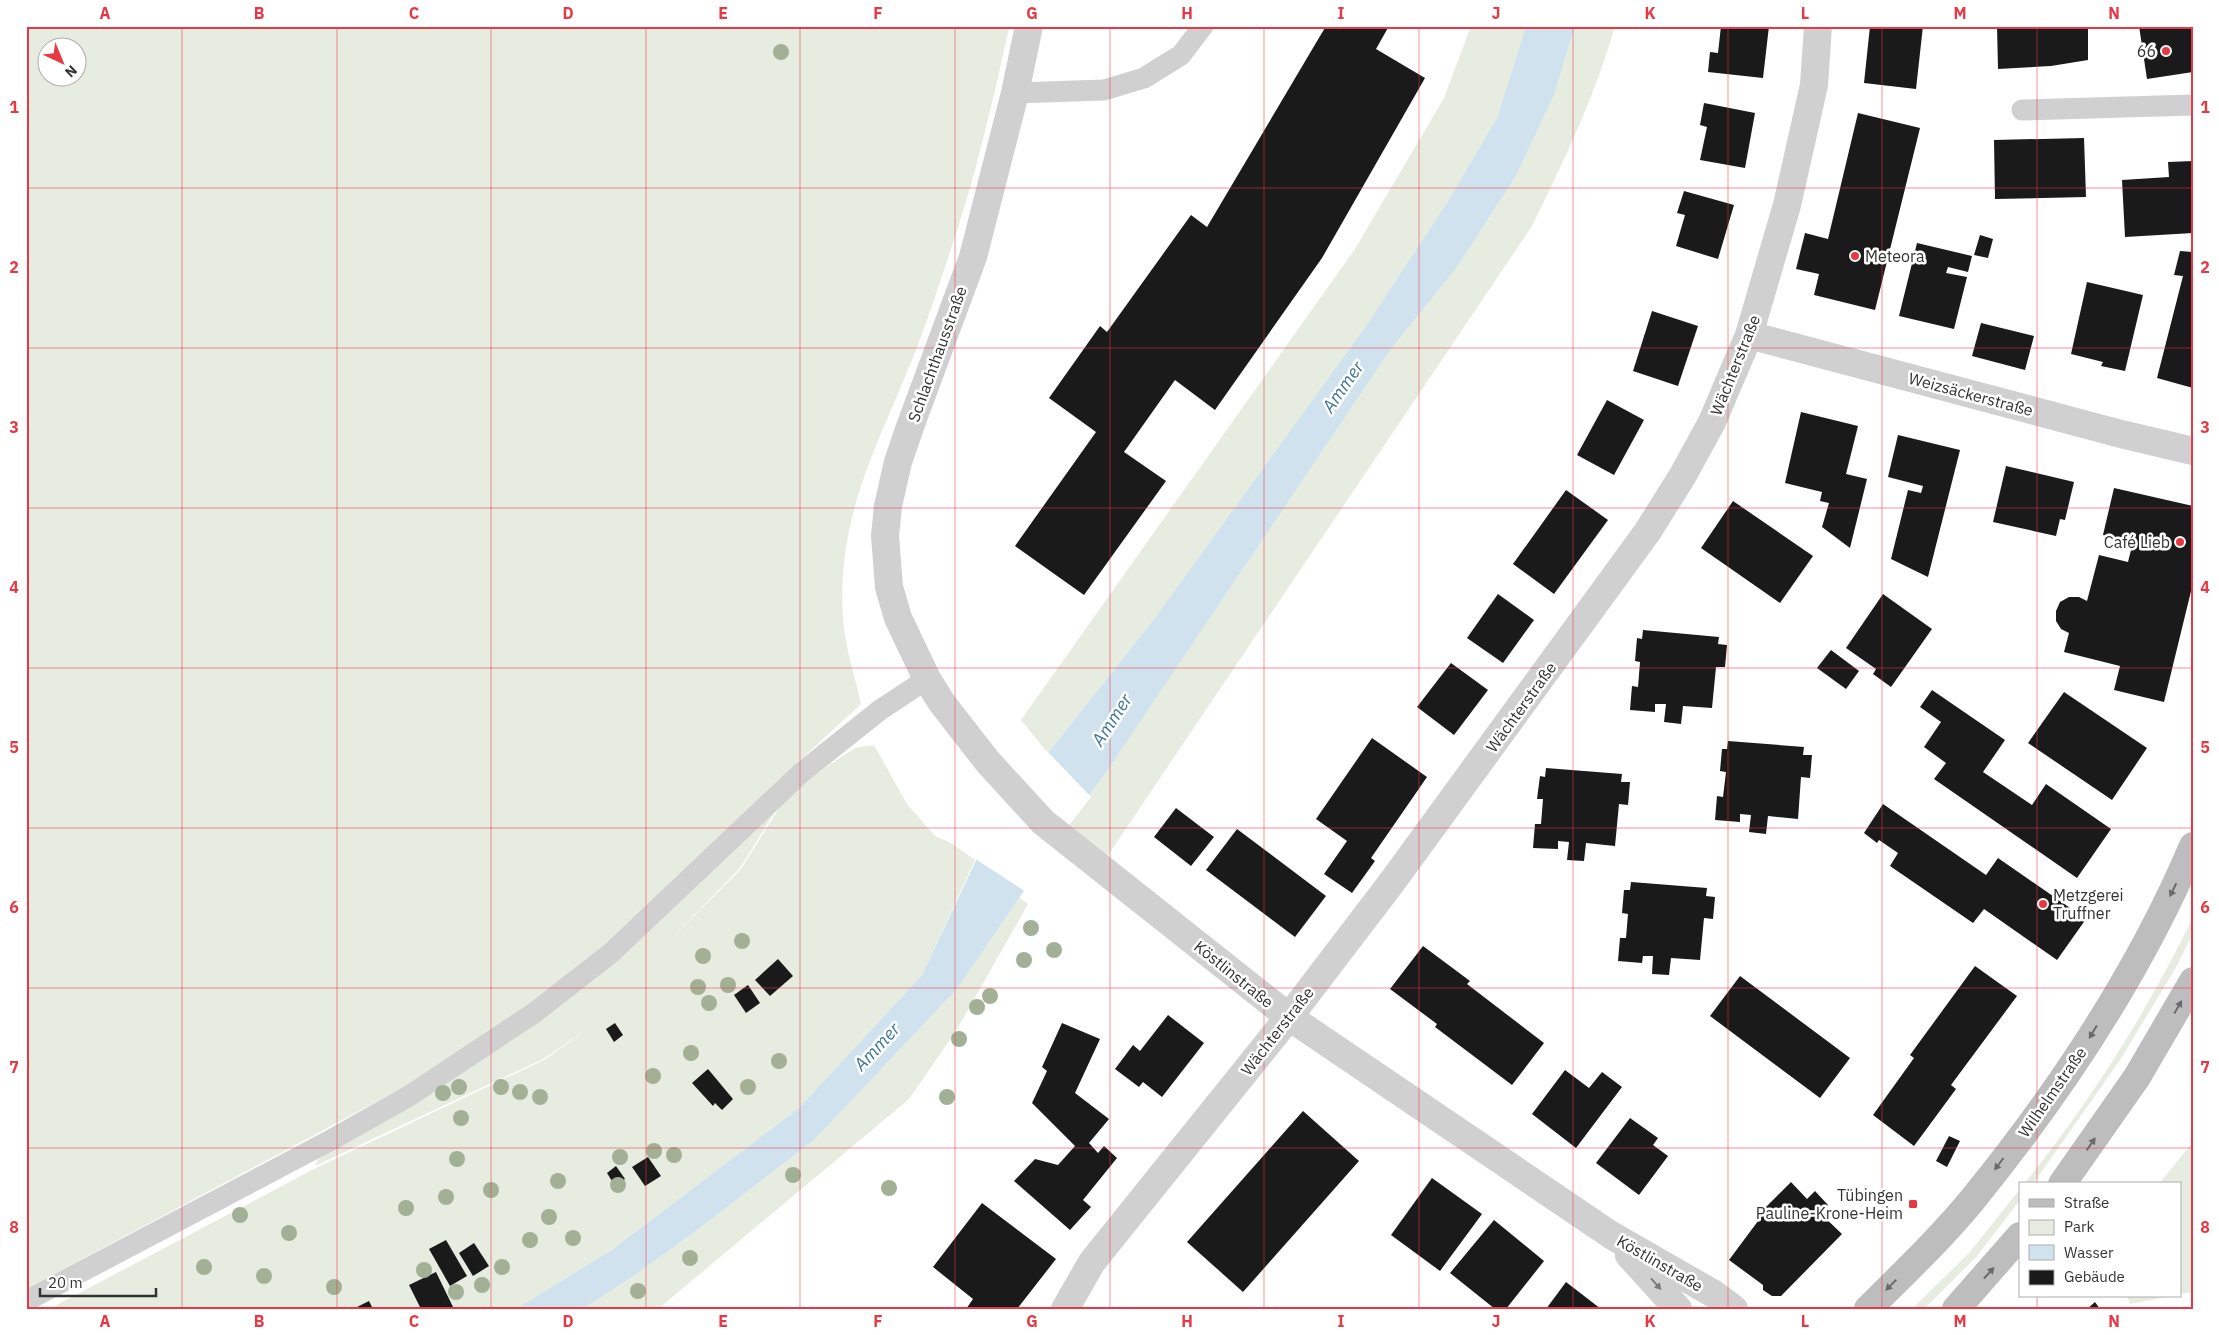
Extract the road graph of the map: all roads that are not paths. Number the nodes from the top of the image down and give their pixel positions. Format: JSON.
{"nodes":[{"id":1,"x":1029,"y":26,"type":"edge"},
{"id":2,"x":1203,"y":26,"type":"edge"},
{"id":3,"x":1818,"y":26,"type":"edge"},
{"id":4,"x":1015,"y":93,"type":"junction"},
{"id":5,"x":2193,"y":105,"type":"edge"},
{"id":6,"x":2022,"y":110,"type":"dead end"},
{"id":7,"x":1749,"y":335,"type":"junction"},
{"id":8,"x":2193,"y":451,"type":"edge"},
{"id":9,"x":927,"y":679,"type":"junction"},
{"id":10,"x":2193,"y":846,"type":"edge"},
{"id":11,"x":2193,"y":981,"type":"edge"},
{"id":12,"x":1288,"y":1017,"type":"junction"},
{"id":13,"x":2063,"y":1182,"type":"edge"},
{"id":14,"x":1612,"y":1235,"type":"junction"},
{"id":15,"x":2019,"y":1237,"type":"edge"},
{"id":16,"x":26,"y":1301,"type":"edge"},
{"id":17,"x":1065,"y":1309,"type":"edge"},
{"id":18,"x":1678,"y":1309,"type":"edge"},
{"id":19,"x":1734,"y":1309,"type":"edge"},
{"id":20,"x":1868,"y":1309,"type":"edge"},
{"id":21,"x":1956,"y":1309,"type":"edge"}],
"edges":[{"from":1,"to":4,"type":"street","name":"Schlachthausstraße"},
{"from":2,"to":4,"type":"lane"},
{"from":3,"to":7,"type":"street","name":"Wächterstraße"},
{"from":4,"to":9,"type":"street","name":"Schlachthausstraße"},
{"from":5,"to":6,"type":"lane"},
{"from":7,"to":8,"type":"street","name":"Weizsäckerstraße"},
{"from":7,"to":12,"type":"street","name":"Wächterstraße"},
{"from":9,"to":12,"type":"street","name":"Köstlinstraße"},
{"from":9,"to":16,"type":"lane"},
{"from":10,"to":20,"type":"main road","name":"Wilhelmstraße","one_way":true},
{"from":13,"to":11,"type":"main road","one_way":true},
{"from":12,"to":14,"type":"street","name":"Köstlinstraße"},
{"from":12,"to":17,"type":"street","name":"Wächterstraße"},
{"from":14,"to":18,"type":"street","name":"Köstlinstraße","one_way":true},
{"from":14,"to":19,"type":"street","name":"Köstlinstraße"},
{"from":21,"to":15,"type":"main road","one_way":true}]}
